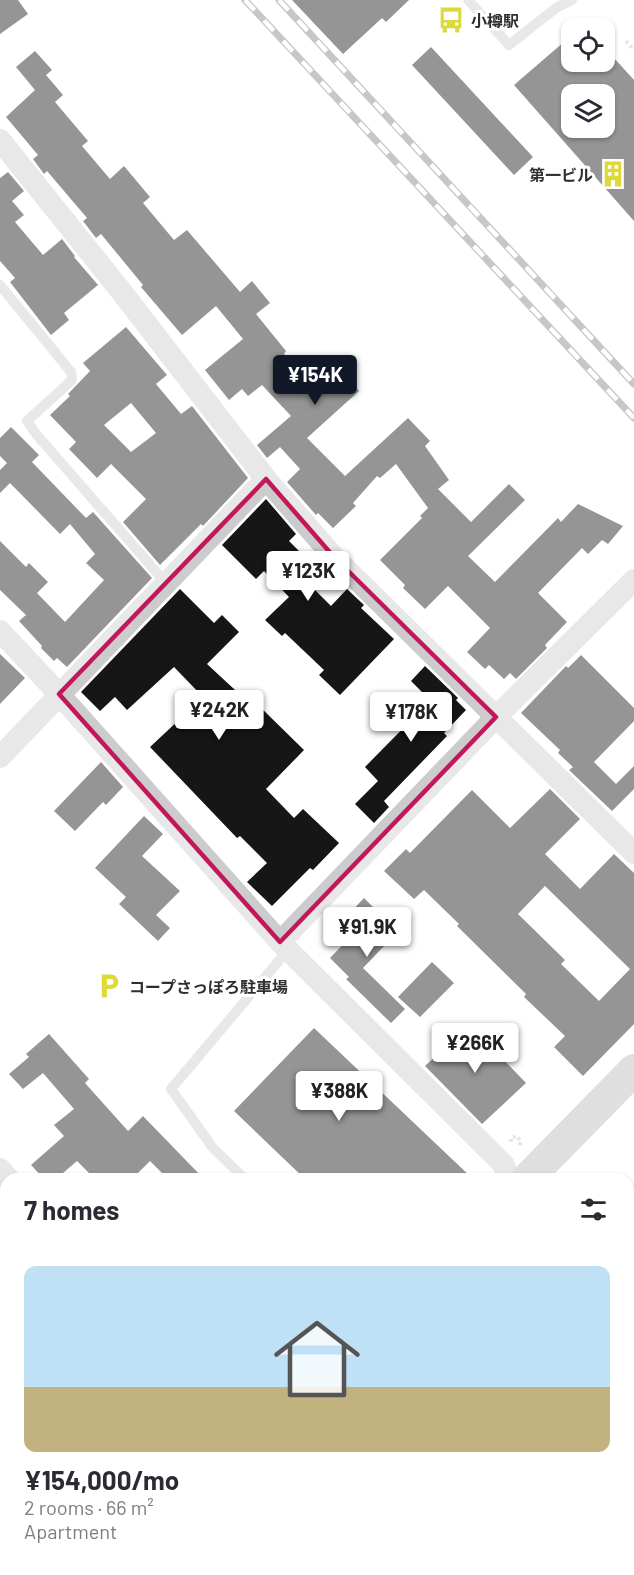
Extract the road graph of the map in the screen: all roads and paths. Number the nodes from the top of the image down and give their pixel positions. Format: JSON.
{"nodes":[{"id":1,"x":468,"y":0,"type":"edge"},
{"id":2,"x":572,"y":0,"type":"edge"},
{"id":3,"x":553,"y":4,"type":"edge"},
{"id":4,"x":626,"y":41,"type":"dead end"},
{"id":5,"x":634,"y":50,"type":"edge"},
{"id":6,"x":0,"y":140,"type":"edge"},
{"id":7,"x":0,"y":285,"type":"edge"},
{"id":8,"x":266,"y":479,"type":"junction"},
{"id":9,"x":634,"y":580,"type":"edge"},
{"id":10,"x":166,"y":583,"type":"junction"},
{"id":11,"x":0,"y":632,"type":"edge"},
{"id":12,"x":59,"y":694,"type":"junction"},
{"id":13,"x":496,"y":717,"type":"junction"},
{"id":14,"x":0,"y":756,"type":"edge"},
{"id":15,"x":634,"y":853,"type":"edge"},
{"id":16,"x":284,"y":946,"type":"junction"},
{"id":17,"x":634,"y":1070,"type":"edge"},
{"id":18,"x":239,"y":1173,"type":"edge"},
{"id":19,"x":506,"y":1173,"type":"edge"},
{"id":20,"x":533,"y":1173,"type":"edge"}],
"edges":[{"from":1,"to":3,"type":"lane"},
{"from":2,"to":3,"type":"lane"},
{"from":4,"to":5,"type":"path"},
{"from":6,"to":8,"type":"street"},
{"from":7,"to":10,"type":"lane"},
{"from":8,"to":10,"type":"street"},
{"from":8,"to":13,"type":"street"},
{"from":9,"to":13,"type":"street"},
{"from":10,"to":12,"type":"street"},
{"from":11,"to":12,"type":"street"},
{"from":12,"to":14,"type":"street"},
{"from":12,"to":16,"type":"street"},
{"from":13,"to":15,"type":"street"},
{"from":13,"to":16,"type":"street"},
{"from":16,"to":18,"type":"lane"},
{"from":16,"to":19,"type":"street"},
{"from":17,"to":20,"type":"main road"}]}
